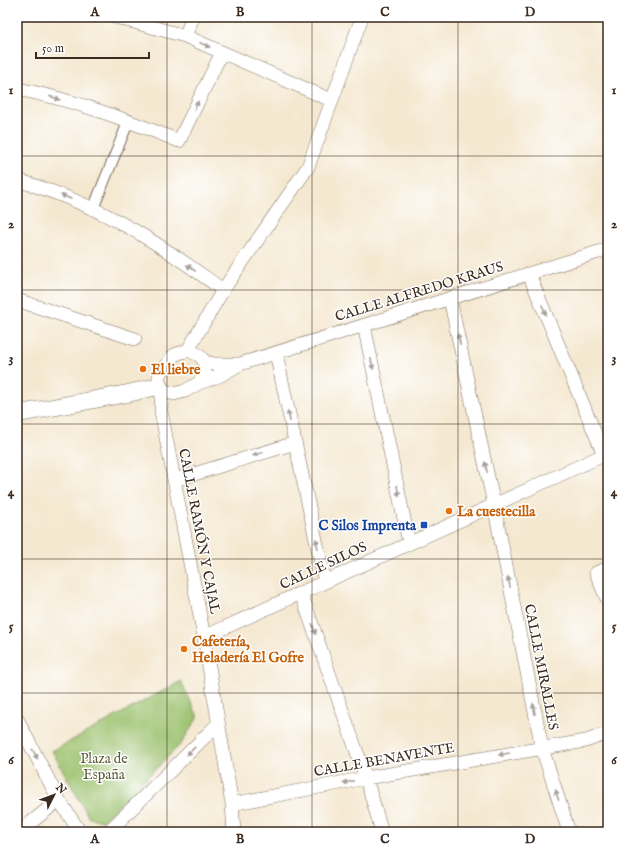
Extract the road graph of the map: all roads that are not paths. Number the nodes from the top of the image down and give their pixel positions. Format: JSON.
{"nodes":[{"id":1,"x":115,"y":17,"type":"edge"},
{"id":2,"x":193,"y":17,"type":"edge"},
{"id":3,"x":362,"y":17,"type":"edge"},
{"id":4,"x":185,"y":36,"type":"junction"},
{"id":5,"x":222,"y":52,"type":"junction"},
{"id":6,"x":17,"y":89,"type":"edge"},
{"id":7,"x":331,"y":100,"type":"junction"},
{"id":8,"x":129,"y":120,"type":"junction"},
{"id":9,"x":17,"y":180,"type":"edge"},
{"id":10,"x":93,"y":208,"type":"junction"},
{"id":11,"x":608,"y":249,"type":"edge"},
{"id":12,"x":529,"y":274,"type":"junction"},
{"id":13,"x":223,"y":290,"type":"junction"},
{"id":14,"x":450,"y":298,"type":"junction"},
{"id":15,"x":17,"y":300,"type":"edge"},
{"id":16,"x":364,"y":325,"type":"junction"},
{"id":17,"x":135,"y":340,"type":"dead end"},
{"id":18,"x":188,"y":350,"type":"junction"},
{"id":19,"x":276,"y":353,"type":"junction"},
{"id":20,"x":205,"y":362,"type":"junction"},
{"id":21,"x":240,"y":364,"type":"junction"},
{"id":22,"x":198,"y":383,"type":"junction"},
{"id":23,"x":160,"y":388,"type":"junction"},
{"id":24,"x":17,"y":414,"type":"edge"},
{"id":25,"x":295,"y":443,"type":"junction"},
{"id":26,"x":606,"y":454,"type":"edge"},
{"id":27,"x":174,"y":480,"type":"junction"},
{"id":28,"x":494,"y":505,"type":"junction"},
{"id":29,"x":409,"y":543,"type":"junction"},
{"id":30,"x":608,"y":568,"type":"edge"},
{"id":31,"x":325,"y":582,"type":"junction"},
{"id":32,"x":301,"y":593,"type":"junction"},
{"id":33,"x":608,"y":601,"type":"edge"},
{"id":34,"x":204,"y":637,"type":"junction"},
{"id":35,"x":17,"y":719,"type":"edge"},
{"id":36,"x":218,"y":724,"type":"junction"},
{"id":37,"x":608,"y":733,"type":"edge"},
{"id":38,"x":542,"y":748,"type":"junction"},
{"id":39,"x":366,"y":778,"type":"junction"},
{"id":40,"x":60,"y":800,"type":"junction"},
{"id":41,"x":232,"y":804,"type":"junction"},
{"id":42,"x":19,"y":832,"type":"edge"},
{"id":43,"x":80,"y":832,"type":"edge"},
{"id":44,"x":108,"y":832,"type":"edge"},
{"id":45,"x":234,"y":832,"type":"edge"},
{"id":46,"x":382,"y":832,"type":"edge"},
{"id":47,"x":569,"y":832,"type":"edge"}],
"edges":[{"from":1,"to":4,"type":"street"},
{"from":2,"to":4,"type":"street"},
{"from":3,"to":7,"type":"street"},
{"from":4,"to":5,"type":"street","one_way":true},
{"from":5,"to":7,"type":"street"},
{"from":8,"to":5,"type":"street","one_way":true},
{"from":6,"to":8,"type":"street","one_way":true},
{"from":7,"to":13,"type":"street"},
{"from":8,"to":10,"type":"street"},
{"from":10,"to":9,"type":"street","one_way":true},
{"from":13,"to":10,"type":"street","one_way":true},
{"from":11,"to":12,"type":"street","name":"CALLE ALFREDO KRAUS"},
{"from":12,"to":14,"type":"street","name":"CALLE ALFREDO KRAUS"},
{"from":12,"to":26,"type":"street","one_way":true},
{"from":13,"to":18,"type":"street"},
{"from":14,"to":16,"type":"street","name":"CALLE ALFREDO KRAUS"},
{"from":28,"to":14,"type":"street","name":"CALLE MIRALLES","one_way":true},
{"from":15,"to":17,"type":"street"},
{"from":16,"to":19,"type":"street","name":"CALLE ALFREDO KRAUS"},
{"from":16,"to":29,"type":"street","one_way":true},
{"from":18,"to":20,"type":"street"},
{"from":18,"to":23,"type":"street"},
{"from":19,"to":21,"type":"street","name":"CALLE ALFREDO KRAUS"},
{"from":25,"to":19,"type":"street","one_way":true},
{"from":20,"to":21,"type":"street"},
{"from":20,"to":22,"type":"street"},
{"from":21,"to":22,"type":"street"},
{"from":22,"to":23,"type":"street"},
{"from":23,"to":24,"type":"street"},
{"from":23,"to":27,"type":"street","name":"CALLE RAMÓN Y CAJAL"},
{"from":25,"to":27,"type":"street","one_way":true},
{"from":31,"to":25,"type":"street","one_way":true},
{"from":26,"to":28,"type":"street","name":"CALLE SILOS"},
{"from":27,"to":34,"type":"street","name":"CALLE RAMÓN Y CAJAL"},
{"from":28,"to":29,"type":"street","name":"CALLE SILOS"},
{"from":38,"to":28,"type":"street","name":"CALLE MIRALLES","one_way":true},
{"from":29,"to":31,"type":"street","name":"CALLE SILOS"},
{"from":30,"to":33,"type":"street"},
{"from":31,"to":32,"type":"street","name":"CALLE SILOS"},
{"from":32,"to":34,"type":"street","name":"CALLE SILOS"},
{"from":32,"to":39,"type":"street","one_way":true},
{"from":34,"to":36,"type":"street","name":"CALLE RAMÓN Y CAJAL"},
{"from":35,"to":40,"type":"street","one_way":true},
{"from":36,"to":41,"type":"street","name":"CALLE RAMÓN Y CAJAL"},
{"from":36,"to":44,"type":"street","one_way":true},
{"from":37,"to":38,"type":"street","name":"CALLE BENAVENTE"},
{"from":38,"to":39,"type":"street","name":"CALLE BENAVENTE","one_way":true},
{"from":47,"to":38,"type":"street","name":"CALLE MIRALLES","one_way":true},
{"from":39,"to":41,"type":"street","name":"CALLE BENAVENTE","one_way":true},
{"from":39,"to":46,"type":"street"},
{"from":40,"to":42,"type":"street"},
{"from":40,"to":43,"type":"street"},
{"from":41,"to":45,"type":"street","name":"CALLE RAMÓN Y CAJAL"}]}
